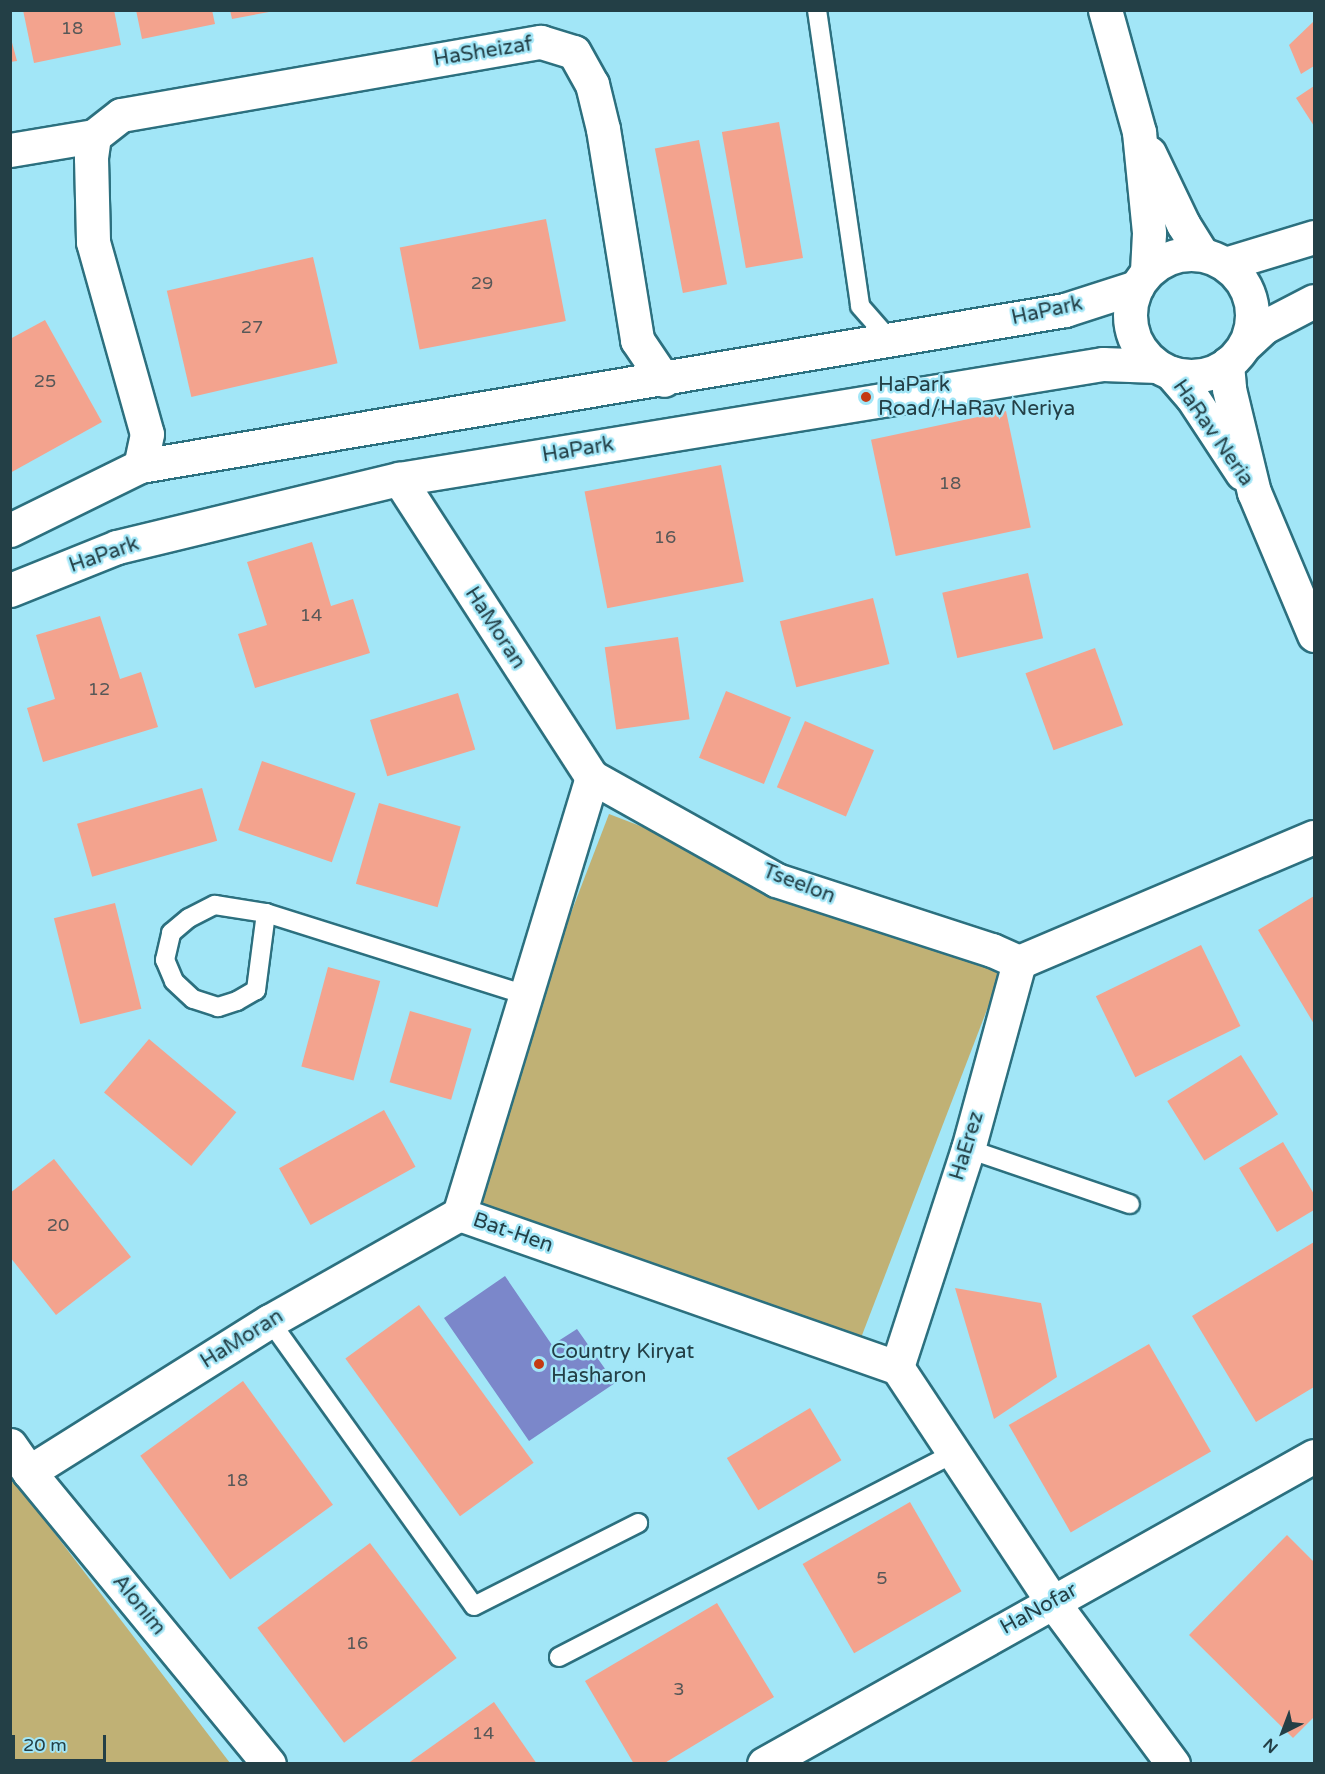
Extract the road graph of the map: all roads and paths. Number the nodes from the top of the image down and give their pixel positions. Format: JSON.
{"nodes":[{"id":1,"x":817,"y":10,"type":"edge"},
{"id":2,"x":1105,"y":10,"type":"edge"},
{"id":3,"x":1139,"y":132,"type":"junction"},
{"id":4,"x":94,"y":136,"type":"junction"},
{"id":5,"x":10,"y":150,"type":"edge"},
{"id":6,"x":1314,"y":237,"type":"edge"},
{"id":7,"x":1214,"y":259,"type":"junction"},
{"id":8,"x":1141,"y":279,"type":"junction"},
{"id":9,"x":1314,"y":301,"type":"edge"},
{"id":10,"x":889,"y":339,"type":"junction"},
{"id":11,"x":1236,"y":354,"type":"junction"},
{"id":12,"x":1164,"y":370,"type":"junction"},
{"id":13,"x":664,"y":380,"type":"junction"},
{"id":14,"x":140,"y":466,"type":"junction"},
{"id":15,"x":399,"y":479,"type":"junction"},
{"id":16,"x":1254,"y":492,"type":"junction"},
{"id":17,"x":10,"y":530,"type":"edge"},
{"id":18,"x":10,"y":590,"type":"edge"},
{"id":19,"x":1314,"y":634,"type":"edge"},
{"id":20,"x":592,"y":777,"type":"junction"},
{"id":21,"x":1314,"y":837,"type":"edge"},
{"id":22,"x":266,"y":913,"type":"junction"},
{"id":23,"x":1019,"y":962,"type":"junction"},
{"id":24,"x":525,"y":995,"type":"junction"},
{"id":25,"x":968,"y":1149,"type":"junction"},
{"id":26,"x":1130,"y":1204,"type":"dead end"},
{"id":27,"x":459,"y":1214,"type":"junction"},
{"id":28,"x":270,"y":1321,"type":"junction"},
{"id":29,"x":897,"y":1367,"type":"junction"},
{"id":30,"x":10,"y":1445,"type":"edge"},
{"id":31,"x":954,"y":1453,"type":"junction"},
{"id":32,"x":1314,"y":1456,"type":"edge"},
{"id":33,"x":29,"y":1472,"type":"junction"},
{"id":34,"x":638,"y":1522,"type":"dead end"},
{"id":35,"x":1052,"y":1601,"type":"junction"},
{"id":36,"x":559,"y":1657,"type":"dead end"},
{"id":37,"x":269,"y":1764,"type":"edge"},
{"id":38,"x":764,"y":1764,"type":"edge"},
{"id":39,"x":1173,"y":1764,"type":"edge"}],
"edges":[{"from":1,"to":10,"type":"lane"},
{"from":2,"to":3,"type":"street"},
{"from":3,"to":7,"type":"street"},
{"from":3,"to":8,"type":"street"},
{"from":4,"to":5,"type":"street","name":"HaSheizaf"},
{"from":4,"to":13,"type":"street","name":"HaSheizaf"},
{"from":4,"to":14,"type":"street"},
{"from":6,"to":7,"type":"street"},
{"from":7,"to":8,"type":"street"},
{"from":7,"to":11,"type":"street"},
{"from":8,"to":10,"type":"street","name":"HaPark"},
{"from":8,"to":12,"type":"street"},
{"from":9,"to":11,"type":"street"},
{"from":10,"to":13,"type":"street","name":"HaPark"},
{"from":11,"to":12,"type":"street"},
{"from":11,"to":16,"type":"street","name":"HaRav Neria"},
{"from":12,"to":15,"type":"street","name":"HaPark"},
{"from":12,"to":16,"type":"street","name":"HaRav Neria"},
{"from":13,"to":14,"type":"street","name":"HaPark"},
{"from":14,"to":17,"type":"street","name":"HaPark"},
{"from":15,"to":18,"type":"street","name":"HaPark"},
{"from":15,"to":20,"type":"street","name":"HaMoran"},
{"from":16,"to":19,"type":"street","name":"HaRav Neria"},
{"from":20,"to":23,"type":"street","name":"Tseelon"},
{"from":20,"to":24,"type":"street","name":"Bat-Hen"},
{"from":21,"to":23,"type":"street"},
{"from":22,"to":22,"type":"lane"},
{"from":22,"to":24,"type":"lane"},
{"from":23,"to":25,"type":"street","name":"HaErez"},
{"from":24,"to":27,"type":"street","name":"Bat-Hen"},
{"from":25,"to":26,"type":"lane"},
{"from":25,"to":29,"type":"street","name":"HaErez"},
{"from":27,"to":28,"type":"street","name":"HaMoran"},
{"from":27,"to":29,"type":"street","name":"Bat-Hen"},
{"from":28,"to":33,"type":"street","name":"HaMoran"},
{"from":28,"to":34,"type":"lane"},
{"from":29,"to":31,"type":"street"},
{"from":30,"to":33,"type":"street","name":"Alonim"},
{"from":31,"to":35,"type":"street"},
{"from":31,"to":36,"type":"lane"},
{"from":32,"to":35,"type":"street","name":"HaNofar"},
{"from":33,"to":37,"type":"street","name":"Alonim"},
{"from":35,"to":38,"type":"street","name":"HaNofar"},
{"from":35,"to":39,"type":"street"}]}
